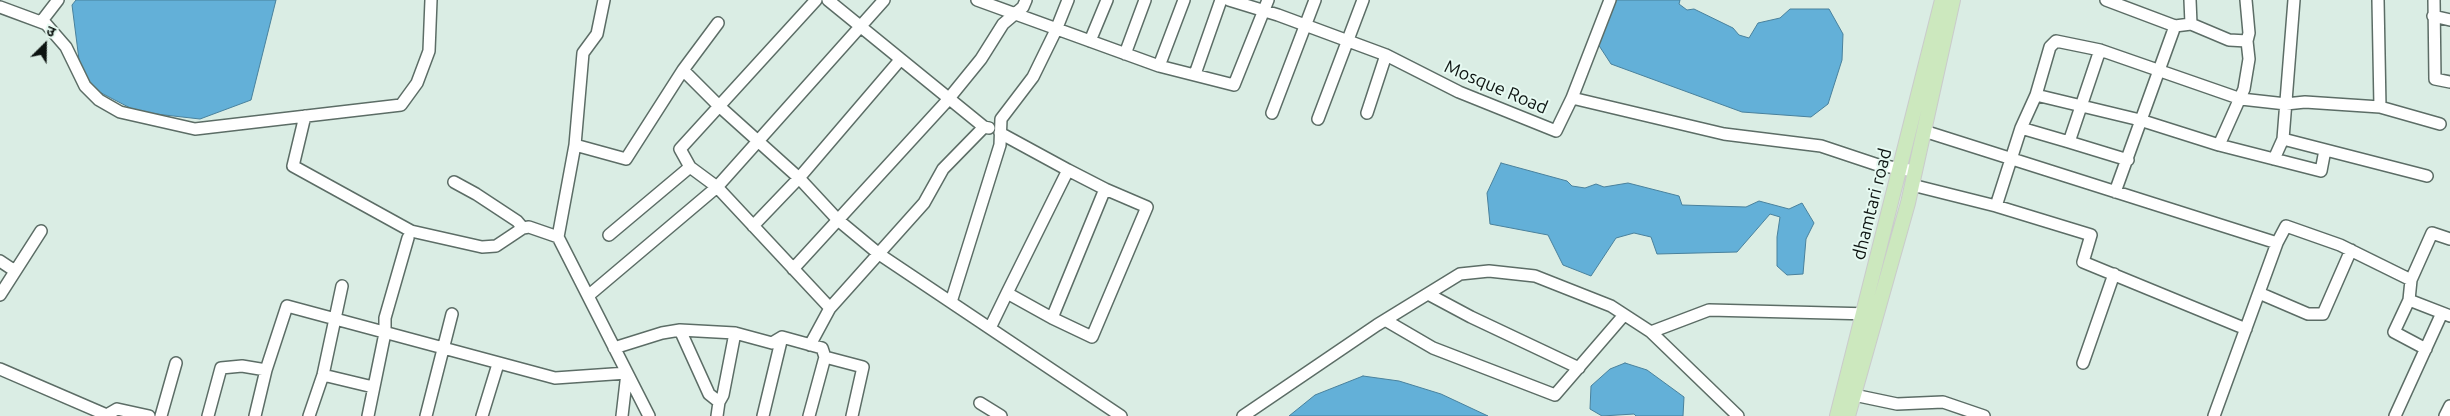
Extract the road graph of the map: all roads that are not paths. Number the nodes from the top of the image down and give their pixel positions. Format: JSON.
{"nodes":[{"id":1,"x":58,"y":0,"type":"edge"},
{"id":2,"x":431,"y":0,"type":"edge"},
{"id":3,"x":604,"y":0,"type":"edge"},
{"id":4,"x":816,"y":0,"type":"edge"},
{"id":5,"x":884,"y":0,"type":"edge"},
{"id":6,"x":977,"y":0,"type":"edge"},
{"id":7,"x":1026,"y":0,"type":"edge"},
{"id":8,"x":1068,"y":0,"type":"edge"},
{"id":9,"x":1106,"y":0,"type":"edge"},
{"id":10,"x":1145,"y":0,"type":"edge"},
{"id":11,"x":1184,"y":0,"type":"edge"},
{"id":12,"x":1222,"y":0,"type":"edge"},
{"id":13,"x":1229,"y":0,"type":"edge"},
{"id":14,"x":1315,"y":0,"type":"edge"},
{"id":15,"x":1362,"y":0,"type":"edge"},
{"id":16,"x":1610,"y":0,"type":"edge"},
{"id":17,"x":1942,"y":0,"type":"edge"},
{"id":18,"x":1953,"y":0,"type":"edge"},
{"id":19,"x":2108,"y":0,"type":"edge"},
{"id":20,"x":2190,"y":0,"type":"edge"},
{"id":21,"x":2246,"y":0,"type":"edge"},
{"id":22,"x":2294,"y":0,"type":"edge"},
{"id":23,"x":2378,"y":0,"type":"edge"},
{"id":24,"x":2434,"y":0,"type":"edge"},
{"id":25,"x":829,"y":1,"type":"edge"},
{"id":26,"x":1266,"y":5,"type":"edge"},
{"id":27,"x":0,"y":7,"type":"edge"},
{"id":28,"x":1014,"y":15,"type":"junction"},
{"id":29,"x":2433,"y":16,"type":"junction"},
{"id":30,"x":2450,"y":20,"type":"edge"},
{"id":31,"x":41,"y":22,"type":"junction"},
{"id":32,"x":718,"y":23,"type":"dead end"},
{"id":33,"x":2192,"y":24,"type":"junction"},
{"id":34,"x":1306,"y":25,"type":"junction"},
{"id":35,"x":2175,"y":26,"type":"junction"},
{"id":36,"x":860,"y":27,"type":"junction"},
{"id":37,"x":1056,"y":30,"type":"junction"},
{"id":38,"x":1348,"y":40,"type":"junction"},
{"id":39,"x":1090,"y":41,"type":"junction"},
{"id":40,"x":2247,"y":41,"type":"junction"},
{"id":41,"x":2100,"y":50,"type":"junction"},
{"id":42,"x":1125,"y":54,"type":"junction"},
{"id":43,"x":1386,"y":55,"type":"junction"},
{"id":44,"x":900,"y":60,"type":"junction"},
{"id":45,"x":1159,"y":66,"type":"junction"},
{"id":46,"x":683,"y":70,"type":"junction"},
{"id":47,"x":2158,"y":72,"type":"junction"},
{"id":48,"x":1195,"y":74,"type":"junction"},
{"id":49,"x":2450,"y":82,"type":"edge"},
{"id":50,"x":2036,"y":95,"type":"junction"},
{"id":51,"x":1572,"y":98,"type":"junction"},
{"id":52,"x":2241,"y":98,"type":"junction"},
{"id":53,"x":949,"y":99,"type":"junction"},
{"id":54,"x":2286,"y":104,"type":"junction"},
{"id":55,"x":2081,"y":105,"type":"junction"},
{"id":56,"x":719,"y":106,"type":"junction"},
{"id":57,"x":2380,"y":107,"type":"junction"},
{"id":58,"x":1272,"y":113,"type":"dead end"},
{"id":59,"x":1367,"y":113,"type":"dead end"},
{"id":60,"x":305,"y":116,"type":"junction"},
{"id":61,"x":1318,"y":119,"type":"dead end"},
{"id":62,"x":2140,"y":120,"type":"junction"},
{"id":63,"x":2440,"y":124,"type":"dead end"},
{"id":64,"x":984,"y":127,"type":"junction"},
{"id":65,"x":2021,"y":128,"type":"junction"},
{"id":66,"x":1924,"y":131,"type":"junction"},
{"id":67,"x":1000,"y":132,"type":"junction"},
{"id":68,"x":2282,"y":139,"type":"junction"},
{"id":69,"x":758,"y":142,"type":"junction"},
{"id":70,"x":2069,"y":142,"type":"junction"},
{"id":71,"x":574,"y":145,"type":"junction"},
{"id":72,"x":2219,"y":145,"type":"junction"},
{"id":73,"x":2325,"y":150,"type":"junction"},
{"id":74,"x":2010,"y":159,"type":"junction"},
{"id":75,"x":2274,"y":159,"type":"junction"},
{"id":76,"x":2128,"y":160,"type":"junction"},
{"id":77,"x":690,"y":167,"type":"junction"},
{"id":78,"x":1901,"y":169,"type":"junction"},
{"id":79,"x":1068,"y":170,"type":"junction"},
{"id":80,"x":2427,"y":176,"type":"dead end"},
{"id":81,"x":799,"y":178,"type":"junction"},
{"id":82,"x":1914,"y":178,"type":"junction"},
{"id":83,"x":454,"y":182,"type":"dead end"},
{"id":84,"x":717,"y":187,"type":"junction"},
{"id":85,"x":1105,"y":189,"type":"junction"},
{"id":86,"x":2115,"y":192,"type":"junction"},
{"id":87,"x":1996,"y":206,"type":"junction"},
{"id":88,"x":838,"y":220,"type":"junction"},
{"id":89,"x":753,"y":226,"type":"junction"},
{"id":90,"x":523,"y":228,"type":"junction"},
{"id":91,"x":41,"y":231,"type":"dead end"},
{"id":92,"x":609,"y":235,"type":"dead end"},
{"id":93,"x":408,"y":238,"type":"dead end"},
{"id":94,"x":558,"y":238,"type":"junction"},
{"id":95,"x":2450,"y":239,"type":"edge"},
{"id":96,"x":2277,"y":243,"type":"junction"},
{"id":97,"x":2351,"y":250,"type":"junction"},
{"id":98,"x":879,"y":254,"type":"junction"},
{"id":99,"x":0,"y":261,"type":"edge"},
{"id":100,"x":793,"y":268,"type":"junction"},
{"id":101,"x":15,"y":271,"type":"junction"},
{"id":102,"x":2114,"y":274,"type":"junction"},
{"id":103,"x":2410,"y":280,"type":"junction"},
{"id":104,"x":342,"y":286,"type":"dead end"},
{"id":105,"x":1007,"y":293,"type":"junction"},
{"id":106,"x":2258,"y":293,"type":"junction"},
{"id":107,"x":1428,"y":294,"type":"junction"},
{"id":108,"x":0,"y":295,"type":"edge"},
{"id":109,"x":588,"y":296,"type":"junction"},
{"id":110,"x":2409,"y":300,"type":"junction"},
{"id":111,"x":951,"y":302,"type":"junction"},
{"id":112,"x":830,"y":308,"type":"junction"},
{"id":113,"x":452,"y":314,"type":"dead end"},
{"id":114,"x":1870,"y":314,"type":"junction"},
{"id":115,"x":2446,"y":314,"type":"edge"},
{"id":116,"x":1624,"y":315,"type":"junction"},
{"id":117,"x":1052,"y":318,"type":"junction"},
{"id":118,"x":334,"y":319,"type":"junction"},
{"id":119,"x":1385,"y":320,"type":"junction"},
{"id":120,"x":990,"y":328,"type":"junction"},
{"id":121,"x":2246,"y":329,"type":"junction"},
{"id":122,"x":680,"y":330,"type":"junction"},
{"id":123,"x":1652,"y":332,"type":"junction"},
{"id":124,"x":385,"y":333,"type":"junction"},
{"id":125,"x":735,"y":334,"type":"junction"},
{"id":126,"x":782,"y":337,"type":"junction"},
{"id":127,"x":810,"y":345,"type":"junction"},
{"id":128,"x":614,"y":348,"type":"junction"},
{"id":129,"x":444,"y":350,"type":"junction"},
{"id":130,"x":2426,"y":350,"type":"junction"},
{"id":131,"x":825,"y":358,"type":"junction"},
{"id":132,"x":176,"y":363,"type":"dead end"},
{"id":133,"x":2083,"y":363,"type":"dead end"},
{"id":134,"x":498,"y":364,"type":"junction"},
{"id":135,"x":1579,"y":368,"type":"junction"},
{"id":136,"x":0,"y":369,"type":"edge"},
{"id":137,"x":266,"y":370,"type":"junction"},
{"id":138,"x":627,"y":373,"type":"junction"},
{"id":139,"x":323,"y":375,"type":"junction"},
{"id":140,"x":373,"y":388,"type":"junction"},
{"id":141,"x":1854,"y":395,"type":"junction"},
{"id":142,"x":719,"y":402,"type":"junction"},
{"id":143,"x":980,"y":403,"type":"dead end"},
{"id":144,"x":2450,"y":406,"type":"edge"},
{"id":145,"x":106,"y":415,"type":"edge"},
{"id":146,"x":149,"y":416,"type":"edge"},
{"id":147,"x":161,"y":416,"type":"edge"},
{"id":148,"x":208,"y":416,"type":"edge"},
{"id":149,"x":255,"y":416,"type":"edge"},
{"id":150,"x":309,"y":416,"type":"edge"},
{"id":151,"x":368,"y":416,"type":"edge"},
{"id":152,"x":426,"y":416,"type":"edge"},
{"id":153,"x":482,"y":416,"type":"edge"},
{"id":154,"x":622,"y":416,"type":"edge"},
{"id":155,"x":649,"y":416,"type":"edge"},
{"id":156,"x":717,"y":416,"type":"edge"},
{"id":157,"x":763,"y":416,"type":"edge"},
{"id":158,"x":809,"y":416,"type":"edge"},
{"id":159,"x":852,"y":416,"type":"edge"},
{"id":160,"x":1001,"y":416,"type":"edge"},
{"id":161,"x":1121,"y":416,"type":"edge"},
{"id":162,"x":1244,"y":416,"type":"edge"},
{"id":163,"x":1738,"y":416,"type":"edge"},
{"id":164,"x":1837,"y":416,"type":"edge"},
{"id":165,"x":1848,"y":416,"type":"edge"},
{"id":166,"x":1984,"y":416,"type":"edge"},
{"id":167,"x":2214,"y":416,"type":"edge"},
{"id":168,"x":2395,"y":416,"type":"edge"},
{"id":169,"x":2445,"y":416,"type":"edge"}],
"edges":[{"from":1,"to":31,"type":"street"},
{"from":2,"to":60,"type":"street"},
{"from":3,"to":71,"type":"street"},
{"from":4,"to":56,"type":"street"},
{"from":5,"to":36,"type":"street"},
{"from":6,"to":28,"type":"street"},
{"from":7,"to":28,"type":"street"},
{"from":8,"to":37,"type":"street"},
{"from":9,"to":39,"type":"street"},
{"from":10,"to":42,"type":"street"},
{"from":11,"to":45,"type":"street"},
{"from":12,"to":48,"type":"street"},
{"from":13,"to":26,"type":"street","name":"Mosque Road"},
{"from":14,"to":34,"type":"street"},
{"from":15,"to":38,"type":"street"},
{"from":16,"to":51,"type":"street"},
{"from":17,"to":78,"type":"main road","name":"dhamtari road"},
{"from":18,"to":66,"type":"main road"},
{"from":19,"to":35,"type":"street"},
{"from":20,"to":33,"type":"street"},
{"from":21,"to":40,"type":"street"},
{"from":22,"to":54,"type":"street"},
{"from":23,"to":57,"type":"street"},
{"from":24,"to":29,"type":"street"},
{"from":25,"to":36,"type":"street"},
{"from":26,"to":34,"type":"street","name":"Mosque Road"},
{"from":26,"to":48,"type":"street"},
{"from":27,"to":31,"type":"street"},
{"from":28,"to":37,"type":"street"},
{"from":28,"to":53,"type":"street"},
{"from":29,"to":30,"type":"street"},
{"from":29,"to":49,"type":"street"},
{"from":31,"to":60,"type":"street"},
{"from":32,"to":46,"type":"street"},
{"from":33,"to":35,"type":"street"},
{"from":33,"to":40,"type":"street"},
{"from":34,"to":38,"type":"street","name":"Mosque Road"},
{"from":34,"to":58,"type":"street"},
{"from":35,"to":47,"type":"street"},
{"from":36,"to":44,"type":"street"},
{"from":36,"to":69,"type":"street"},
{"from":37,"to":39,"type":"street"},
{"from":37,"to":67,"type":"street"},
{"from":38,"to":43,"type":"street","name":"Mosque Road"},
{"from":38,"to":61,"type":"street"},
{"from":39,"to":42,"type":"street"},
{"from":40,"to":52,"type":"street"},
{"from":41,"to":47,"type":"street"},
{"from":41,"to":50,"type":"street"},
{"from":41,"to":55,"type":"street"},
{"from":42,"to":45,"type":"street"},
{"from":43,"to":51,"type":"street","name":"Mosque Road"},
{"from":43,"to":59,"type":"street"},
{"from":44,"to":53,"type":"street"},
{"from":44,"to":81,"type":"street"},
{"from":45,"to":48,"type":"street"},
{"from":46,"to":56,"type":"street"},
{"from":46,"to":71,"type":"street"},
{"from":47,"to":52,"type":"street"},
{"from":47,"to":62,"type":"street"},
{"from":50,"to":55,"type":"street"},
{"from":50,"to":65,"type":"street"},
{"from":51,"to":78,"type":"street","name":"Mosque Road"},
{"from":52,"to":54,"type":"street"},
{"from":52,"to":72,"type":"street"},
{"from":53,"to":64,"type":"street"},
{"from":53,"to":88,"type":"street"},
{"from":54,"to":57,"type":"street"},
{"from":54,"to":68,"type":"street"},
{"from":55,"to":62,"type":"street"},
{"from":55,"to":70,"type":"street"},
{"from":56,"to":69,"type":"street"},
{"from":56,"to":77,"type":"street"},
{"from":57,"to":63,"type":"street"},
{"from":60,"to":90,"type":"street"},
{"from":62,"to":72,"type":"street"},
{"from":62,"to":76,"type":"street"},
{"from":64,"to":67,"type":"street"},
{"from":64,"to":98,"type":"street"},
{"from":65,"to":70,"type":"street"},
{"from":65,"to":74,"type":"street"},
{"from":66,"to":74,"type":"street"},
{"from":66,"to":82,"type":"main road"},
{"from":67,"to":79,"type":"street"},
{"from":67,"to":111,"type":"street"},
{"from":68,"to":73,"type":"street"},
{"from":68,"to":75,"type":"street"},
{"from":69,"to":81,"type":"street"},
{"from":69,"to":84,"type":"street"},
{"from":70,"to":76,"type":"street"},
{"from":71,"to":94,"type":"street"},
{"from":72,"to":75,"type":"street"},
{"from":73,"to":75,"type":"street"},
{"from":73,"to":80,"type":"street"},
{"from":74,"to":86,"type":"street"},
{"from":74,"to":87,"type":"street"},
{"from":76,"to":86,"type":"street"},
{"from":77,"to":84,"type":"street"},
{"from":77,"to":92,"type":"street"},
{"from":78,"to":82,"type":"street","name":"Mosque Road"},
{"from":78,"to":114,"type":"main road","name":"dhamtari road"},
{"from":79,"to":85,"type":"street"},
{"from":79,"to":105,"type":"street"},
{"from":81,"to":88,"type":"street"},
{"from":81,"to":89,"type":"street"},
{"from":82,"to":87,"type":"street","name":"Mosque Road"},
{"from":82,"to":114,"type":"main road"},
{"from":83,"to":90,"type":"street"},
{"from":84,"to":89,"type":"street"},
{"from":84,"to":109,"type":"street"},
{"from":85,"to":117,"type":"street"},
{"from":85,"to":117,"type":"street"},
{"from":86,"to":96,"type":"street"},
{"from":87,"to":102,"type":"street","name":"Mosque Road"},
{"from":88,"to":98,"type":"street"},
{"from":88,"to":100,"type":"street"},
{"from":89,"to":100,"type":"street"},
{"from":90,"to":94,"type":"street"},
{"from":91,"to":101,"type":"street"},
{"from":93,"to":124,"type":"street"},
{"from":94,"to":109,"type":"street"},
{"from":95,"to":103,"type":"street"},
{"from":96,"to":97,"type":"street"},
{"from":96,"to":106,"type":"street"},
{"from":97,"to":103,"type":"street"},
{"from":97,"to":106,"type":"street"},
{"from":98,"to":111,"type":"street"},
{"from":98,"to":112,"type":"street"},
{"from":99,"to":101,"type":"street"},
{"from":100,"to":112,"type":"street"},
{"from":101,"to":108,"type":"street"},
{"from":102,"to":121,"type":"street"},
{"from":102,"to":133,"type":"street"},
{"from":103,"to":110,"type":"street"},
{"from":104,"to":118,"type":"street"},
{"from":105,"to":117,"type":"street"},
{"from":105,"to":120,"type":"street"},
{"from":106,"to":121,"type":"street"},
{"from":107,"to":116,"type":"street"},
{"from":107,"to":119,"type":"street"},
{"from":107,"to":135,"type":"street"},
{"from":109,"to":128,"type":"street"},
{"from":110,"to":115,"type":"street"},
{"from":110,"to":130,"type":"street"},
{"from":111,"to":120,"type":"street"},
{"from":112,"to":127,"type":"street"},
{"from":113,"to":129,"type":"street"},
{"from":114,"to":123,"type":"street"},
{"from":114,"to":141,"type":"main road"},
{"from":114,"to":164,"type":"main road","name":"dhamtari road"},
{"from":115,"to":130,"type":"street"},
{"from":116,"to":123,"type":"street"},
{"from":116,"to":135,"type":"street"},
{"from":118,"to":124,"type":"street"},
{"from":118,"to":137,"type":"street"},
{"from":118,"to":139,"type":"street"},
{"from":119,"to":135,"type":"street"},
{"from":119,"to":162,"type":"street"},
{"from":120,"to":161,"type":"street"},
{"from":121,"to":167,"type":"street"},
{"from":122,"to":125,"type":"street"},
{"from":122,"to":128,"type":"street"},
{"from":122,"to":142,"type":"street"},
{"from":123,"to":163,"type":"street"},
{"from":124,"to":129,"type":"street"},
{"from":124,"to":140,"type":"street"},
{"from":125,"to":126,"type":"street"},
{"from":125,"to":142,"type":"street"},
{"from":126,"to":127,"type":"street"},
{"from":126,"to":157,"type":"street"},
{"from":127,"to":131,"type":"street"},
{"from":128,"to":138,"type":"street"},
{"from":129,"to":134,"type":"street"},
{"from":129,"to":152,"type":"street"},
{"from":130,"to":168,"type":"street"},
{"from":131,"to":158,"type":"street"},
{"from":131,"to":159,"type":"street"},
{"from":132,"to":147,"type":"street"},
{"from":134,"to":138,"type":"street"},
{"from":134,"to":153,"type":"street"},
{"from":136,"to":145,"type":"street"},
{"from":137,"to":148,"type":"street"},
{"from":137,"to":149,"type":"street"},
{"from":138,"to":154,"type":"street"},
{"from":138,"to":155,"type":"street"},
{"from":139,"to":140,"type":"street"},
{"from":139,"to":150,"type":"street"},
{"from":140,"to":151,"type":"street"},
{"from":141,"to":165,"type":"main road"},
{"from":141,"to":166,"type":"street"},
{"from":142,"to":156,"type":"street"},
{"from":143,"to":160,"type":"street"},
{"from":144,"to":169,"type":"street"},
{"from":145,"to":146,"type":"street"}]}
